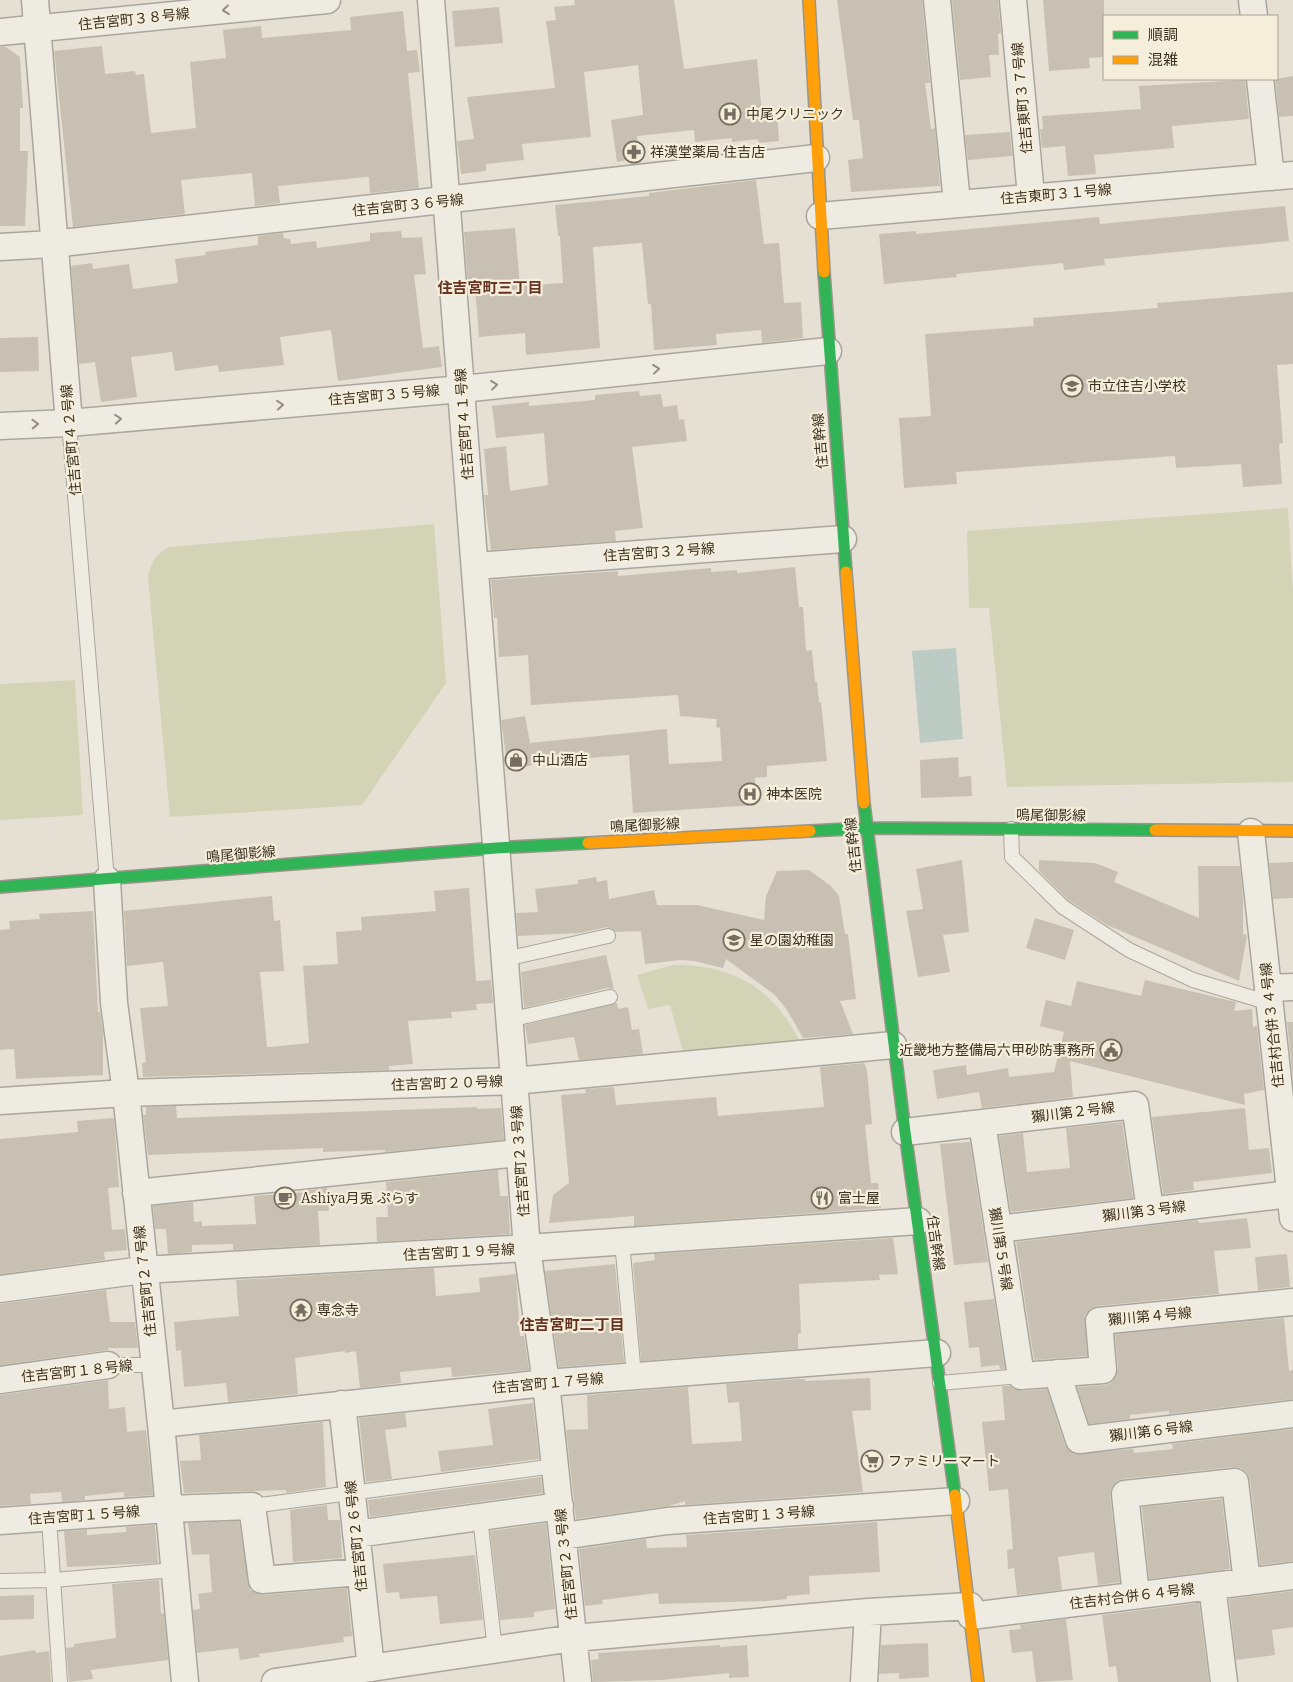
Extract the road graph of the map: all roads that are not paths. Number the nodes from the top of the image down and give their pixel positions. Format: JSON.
{"nodes":[{"id":1,"x":35,"y":0,"type":"edge"},
{"id":2,"x":327,"y":0,"type":"edge"},
{"id":3,"x":431,"y":0,"type":"edge"},
{"id":4,"x":808,"y":0,"type":"edge"},
{"id":5,"x":937,"y":0,"type":"edge"},
{"id":6,"x":1013,"y":0,"type":"edge"},
{"id":7,"x":1252,"y":0,"type":"edge"},
{"id":8,"x":1254,"y":15,"type":"edge"},
{"id":9,"x":38,"y":29,"type":"junction"},
{"id":10,"x":0,"y":32,"type":"edge"},
{"id":11,"x":1260,"y":80,"type":"edge"},
{"id":12,"x":816,"y":158,"type":"junction"},
{"id":13,"x":1282,"y":176,"type":"edge"},
{"id":14,"x":1031,"y":196,"type":"junction"},
{"id":15,"x":446,"y":201,"type":"junction"},
{"id":16,"x":957,"y":203,"type":"junction"},
{"id":17,"x":820,"y":216,"type":"junction"},
{"id":18,"x":53,"y":244,"type":"junction"},
{"id":19,"x":0,"y":247,"type":"edge"},
{"id":20,"x":828,"y":351,"type":"junction"},
{"id":21,"x":462,"y":388,"type":"junction"},
{"id":22,"x":70,"y":423,"type":"junction"},
{"id":23,"x":0,"y":426,"type":"edge"},
{"id":24,"x":843,"y":539,"type":"junction"},
{"id":25,"x":475,"y":566,"type":"junction"},
{"id":26,"x":866,"y":828,"type":"junction"},
{"id":27,"x":1011,"y":830,"type":"junction"},
{"id":28,"x":1251,"y":832,"type":"junction"},
{"id":29,"x":1293,"y":832,"type":"edge"},
{"id":30,"x":496,"y":848,"type":"junction"},
{"id":31,"x":107,"y":880,"type":"junction"},
{"id":32,"x":0,"y":887,"type":"edge"},
{"id":33,"x":608,"y":936,"type":"dead end"},
{"id":34,"x":505,"y":959,"type":"junction"},
{"id":35,"x":1277,"y":993,"type":"edge"},
{"id":36,"x":610,"y":997,"type":"dead end"},
{"id":37,"x":509,"y":1020,"type":"junction"},
{"id":38,"x":893,"y":1046,"type":"junction"},
{"id":39,"x":514,"y":1081,"type":"junction"},
{"id":40,"x":126,"y":1093,"type":"junction"},
{"id":41,"x":0,"y":1101,"type":"edge"},
{"id":42,"x":1287,"y":1104,"type":"edge"},
{"id":43,"x":982,"y":1122,"type":"junction"},
{"id":44,"x":905,"y":1132,"type":"junction"},
{"id":45,"x":519,"y":1153,"type":"junction"},
{"id":46,"x":136,"y":1193,"type":"junction"},
{"id":47,"x":1292,"y":1206,"type":"edge"},
{"id":48,"x":1150,"y":1210,"type":"junction"},
{"id":49,"x":918,"y":1221,"type":"junction"},
{"id":50,"x":998,"y":1229,"type":"junction"},
{"id":51,"x":622,"y":1241,"type":"junction"},
{"id":52,"x":527,"y":1248,"type":"junction"},
{"id":53,"x":143,"y":1270,"type":"junction"},
{"id":54,"x":0,"y":1289,"type":"edge"},
{"id":55,"x":1293,"y":1302,"type":"edge"},
{"id":56,"x":936,"y":1353,"type":"junction"},
{"id":57,"x":108,"y":1365,"type":"joint"},
{"id":58,"x":154,"y":1365,"type":"junction"},
{"id":59,"x":1057,"y":1373,"type":"junction"},
{"id":60,"x":634,"y":1376,"type":"junction"},
{"id":61,"x":1021,"y":1376,"type":"junction"},
{"id":62,"x":0,"y":1380,"type":"edge"},
{"id":63,"x":546,"y":1383,"type":"junction"},
{"id":64,"x":940,"y":1383,"type":"junction"},
{"id":65,"x":342,"y":1404,"type":"junction"},
{"id":66,"x":1293,"y":1414,"type":"edge"},
{"id":67,"x":161,"y":1424,"type":"junction"},
{"id":68,"x":555,"y":1466,"type":"junction"},
{"id":69,"x":352,"y":1495,"type":"junction"},
{"id":70,"x":956,"y":1501,"type":"junction"},
{"id":71,"x":252,"y":1506,"type":"junction"},
{"id":72,"x":560,"y":1506,"type":"junction"},
{"id":73,"x":168,"y":1508,"type":"junction"},
{"id":74,"x":480,"y":1517,"type":"junction"},
{"id":75,"x":49,"y":1518,"type":"junction"},
{"id":76,"x":0,"y":1522,"type":"edge"},
{"id":77,"x":356,"y":1534,"type":"junction"},
{"id":78,"x":563,"y":1536,"type":"junction"},
{"id":79,"x":174,"y":1570,"type":"junction"},
{"id":80,"x":360,"y":1572,"type":"junction"},
{"id":81,"x":1293,"y":1576,"type":"edge"},
{"id":82,"x":53,"y":1580,"type":"junction"},
{"id":83,"x":0,"y":1581,"type":"edge"},
{"id":84,"x":1247,"y":1582,"type":"junction"},
{"id":85,"x":1212,"y":1586,"type":"junction"},
{"id":86,"x":1136,"y":1596,"type":"junction"},
{"id":87,"x":970,"y":1611,"type":"junction"},
{"id":88,"x":868,"y":1612,"type":"junction"},
{"id":89,"x":574,"y":1638,"type":"junction"},
{"id":90,"x":495,"y":1650,"type":"junction"},
{"id":91,"x":371,"y":1668,"type":"junction"},
{"id":92,"x":421,"y":1671,"type":"edge"},
{"id":93,"x":60,"y":1682,"type":"edge"},
{"id":94,"x":184,"y":1682,"type":"edge"},
{"id":95,"x":275,"y":1682,"type":"edge"},
{"id":96,"x":578,"y":1682,"type":"edge"},
{"id":97,"x":864,"y":1682,"type":"edge"},
{"id":98,"x":978,"y":1682,"type":"edge"},
{"id":99,"x":1224,"y":1682,"type":"edge"}],
"edges":[{"from":1,"to":9,"type":"street","name":"住吉宮町４２号線"},
{"from":2,"to":9,"type":"street","name":"住吉宮町３８号線","one_way":true},
{"from":3,"to":15,"type":"street","name":"住吉宮町４１号線"},
{"from":4,"to":12,"type":"street","name":"住吉幹線"},
{"from":5,"to":16,"type":"street"},
{"from":6,"to":14,"type":"street","name":"住吉東町３７号線"},
{"from":7,"to":8,"type":"street"},
{"from":9,"to":10,"type":"street","name":"住吉宮町３８号線"},
{"from":9,"to":18,"type":"street","name":"住吉宮町４２号線"},
{"from":11,"to":13,"type":"street"},
{"from":12,"to":15,"type":"street","name":"住吉宮町３６号線"},
{"from":12,"to":17,"type":"street","name":"住吉幹線"},
{"from":13,"to":14,"type":"street","name":"住吉東町３１号線"},
{"from":14,"to":16,"type":"street","name":"住吉東町３１号線"},
{"from":15,"to":18,"type":"street","name":"住吉宮町３６号線"},
{"from":15,"to":21,"type":"street","name":"住吉宮町４１号線"},
{"from":16,"to":17,"type":"street","name":"住吉東町３１号線"},
{"from":17,"to":20,"type":"street","name":"住吉幹線"},
{"from":18,"to":19,"type":"street","name":"住吉宮町３６号線"},
{"from":18,"to":22,"type":"street","name":"住吉宮町４２号線"},
{"from":21,"to":20,"type":"street","name":"住吉宮町３５号線","one_way":true},
{"from":20,"to":24,"type":"street","name":"住吉幹線"},
{"from":22,"to":21,"type":"street","name":"住吉宮町３５号線","one_way":true},
{"from":21,"to":25,"type":"street","name":"住吉宮町４１号線"},
{"from":23,"to":22,"type":"street","name":"住吉宮町３５号線","one_way":true},
{"from":22,"to":31,"type":"lane","name":"住吉宮町４２号線"},
{"from":24,"to":25,"type":"street","name":"住吉宮町３２号線"},
{"from":24,"to":26,"type":"street","name":"住吉幹線"},
{"from":25,"to":30,"type":"street","name":"住吉宮町４１号線"},
{"from":26,"to":27,"type":"street","name":"鳴尾御影線"},
{"from":26,"to":30,"type":"street","name":"鳴尾御影線"},
{"from":26,"to":38,"type":"street","name":"住吉幹線"},
{"from":27,"to":28,"type":"street","name":"鳴尾御影線"},
{"from":27,"to":35,"type":"lane"},
{"from":28,"to":29,"type":"street","name":"鳴尾御影線"},
{"from":28,"to":35,"type":"street","name":"住吉村合併３４号線"},
{"from":30,"to":31,"type":"street","name":"鳴尾御影線"},
{"from":30,"to":34,"type":"street","name":"住吉宮町２３号線"},
{"from":31,"to":32,"type":"street","name":"鳴尾御影線"},
{"from":31,"to":40,"type":"street","name":"住吉宮町２７号線"},
{"from":33,"to":34,"type":"lane"},
{"from":34,"to":37,"type":"street","name":"住吉宮町２３号線"},
{"from":35,"to":42,"type":"street","name":"住吉村合併３４号線"},
{"from":36,"to":37,"type":"lane"},
{"from":37,"to":39,"type":"street","name":"住吉宮町２３号線"},
{"from":38,"to":39,"type":"street","name":"住吉宮町２０号線"},
{"from":38,"to":44,"type":"street","name":"住吉幹線"},
{"from":39,"to":40,"type":"street","name":"住吉宮町２０号線"},
{"from":39,"to":45,"type":"street","name":"住吉宮町２３号線"},
{"from":40,"to":41,"type":"street","name":"住吉宮町２０号線"},
{"from":40,"to":46,"type":"street","name":"住吉宮町２７号線"},
{"from":42,"to":47,"type":"street","name":"住吉村合併３４号線"},
{"from":43,"to":44,"type":"street","name":"獺川第２号線"},
{"from":43,"to":48,"type":"street","name":"獺川第２号線"},
{"from":43,"to":50,"type":"street","name":"獺川第５号線"},
{"from":44,"to":49,"type":"street","name":"住吉幹線"},
{"from":45,"to":46,"type":"street"},
{"from":45,"to":52,"type":"street","name":"住吉宮町２３号線"},
{"from":46,"to":53,"type":"street","name":"住吉宮町２７号線"},
{"from":47,"to":48,"type":"street","name":"獺川第３号線"},
{"from":48,"to":50,"type":"street","name":"獺川第３号線"},
{"from":49,"to":51,"type":"street","name":"住吉宮町１９号線"},
{"from":49,"to":56,"type":"street","name":"住吉幹線"},
{"from":50,"to":61,"type":"street","name":"獺川第５号線"},
{"from":51,"to":52,"type":"street","name":"住吉宮町１９号線"},
{"from":51,"to":60,"type":"lane"},
{"from":52,"to":53,"type":"street","name":"住吉宮町１９号線"},
{"from":52,"to":63,"type":"street","name":"住吉宮町２３号線"},
{"from":53,"to":54,"type":"street","name":"住吉宮町１９号線"},
{"from":53,"to":58,"type":"street","name":"住吉宮町２７号線"},
{"from":55,"to":59,"type":"street","name":"獺川第４号線"},
{"from":56,"to":60,"type":"street","name":"住吉宮町１７号線"},
{"from":56,"to":64,"type":"street","name":"住吉幹線"},
{"from":57,"to":58,"type":"lane","name":"住吉宮町１８号線"},
{"from":57,"to":62,"type":"street","name":"住吉宮町１８号線"},
{"from":58,"to":67,"type":"street","name":"住吉宮町２７号線"},
{"from":59,"to":61,"type":"street","name":"獺川第４号線"},
{"from":59,"to":66,"type":"street","name":"獺川第６号線"},
{"from":60,"to":63,"type":"street","name":"住吉宮町１７号線"},
{"from":61,"to":64,"type":"lane","name":"獺川第４号線"},
{"from":63,"to":65,"type":"street","name":"住吉宮町１７号線"},
{"from":63,"to":68,"type":"street","name":"住吉宮町２３号線"},
{"from":64,"to":70,"type":"street","name":"住吉幹線"},
{"from":65,"to":67,"type":"street","name":"住吉宮町１７号線"},
{"from":65,"to":69,"type":"street","name":"住吉宮町２６号線"},
{"from":67,"to":73,"type":"street","name":"住吉宮町２７号線"},
{"from":68,"to":69,"type":"lane"},
{"from":68,"to":72,"type":"street","name":"住吉宮町２３号線"},
{"from":69,"to":71,"type":"lane"},
{"from":69,"to":77,"type":"street","name":"住吉宮町２６号線"},
{"from":70,"to":78,"type":"street","name":"住吉宮町１３号線"},
{"from":70,"to":87,"type":"street","name":"住吉幹線"},
{"from":71,"to":73,"type":"street","name":"住吉宮町１５号線"},
{"from":71,"to":80,"type":"street"},
{"from":72,"to":74,"type":"street"},
{"from":72,"to":78,"type":"street","name":"住吉宮町２３号線"},
{"from":73,"to":75,"type":"street","name":"住吉宮町１５号線"},
{"from":73,"to":79,"type":"street","name":"住吉宮町２７号線"},
{"from":74,"to":77,"type":"street"},
{"from":74,"to":90,"type":"lane"},
{"from":75,"to":76,"type":"street","name":"住吉宮町１５号線"},
{"from":75,"to":82,"type":"lane"},
{"from":77,"to":80,"type":"street","name":"住吉宮町２６号線"},
{"from":78,"to":89,"type":"street","name":"住吉宮町２３号線"},
{"from":79,"to":82,"type":"lane"},
{"from":79,"to":94,"type":"street","name":"住吉宮町２７号線"},
{"from":80,"to":91,"type":"street","name":"住吉宮町２６号線"},
{"from":81,"to":84,"type":"street","name":"住吉村合併６４号線"},
{"from":82,"to":83,"type":"lane"},
{"from":82,"to":93,"type":"lane"},
{"from":84,"to":85,"type":"street","name":"住吉村合併６４号線"},
{"from":84,"to":86,"type":"street"},
{"from":85,"to":86,"type":"street","name":"住吉村合併６４号線"},
{"from":85,"to":99,"type":"street"},
{"from":86,"to":87,"type":"street","name":"住吉村合併６４号線"},
{"from":87,"to":88,"type":"street","name":"住吉村合併６４号線"},
{"from":87,"to":98,"type":"street","name":"住吉幹線"},
{"from":88,"to":89,"type":"street","name":"住吉村合併６４号線"},
{"from":88,"to":97,"type":"street"},
{"from":89,"to":90,"type":"street","name":"住吉村合併６４号線"},
{"from":89,"to":96,"type":"street","name":"住吉宮町２３号線"},
{"from":90,"to":92,"type":"street","name":"住吉村合併６４号線"},
{"from":91,"to":92,"type":"street","name":"住吉村合併６４号線"},
{"from":91,"to":95,"type":"street","name":"住吉村合併６４号線"}]}
